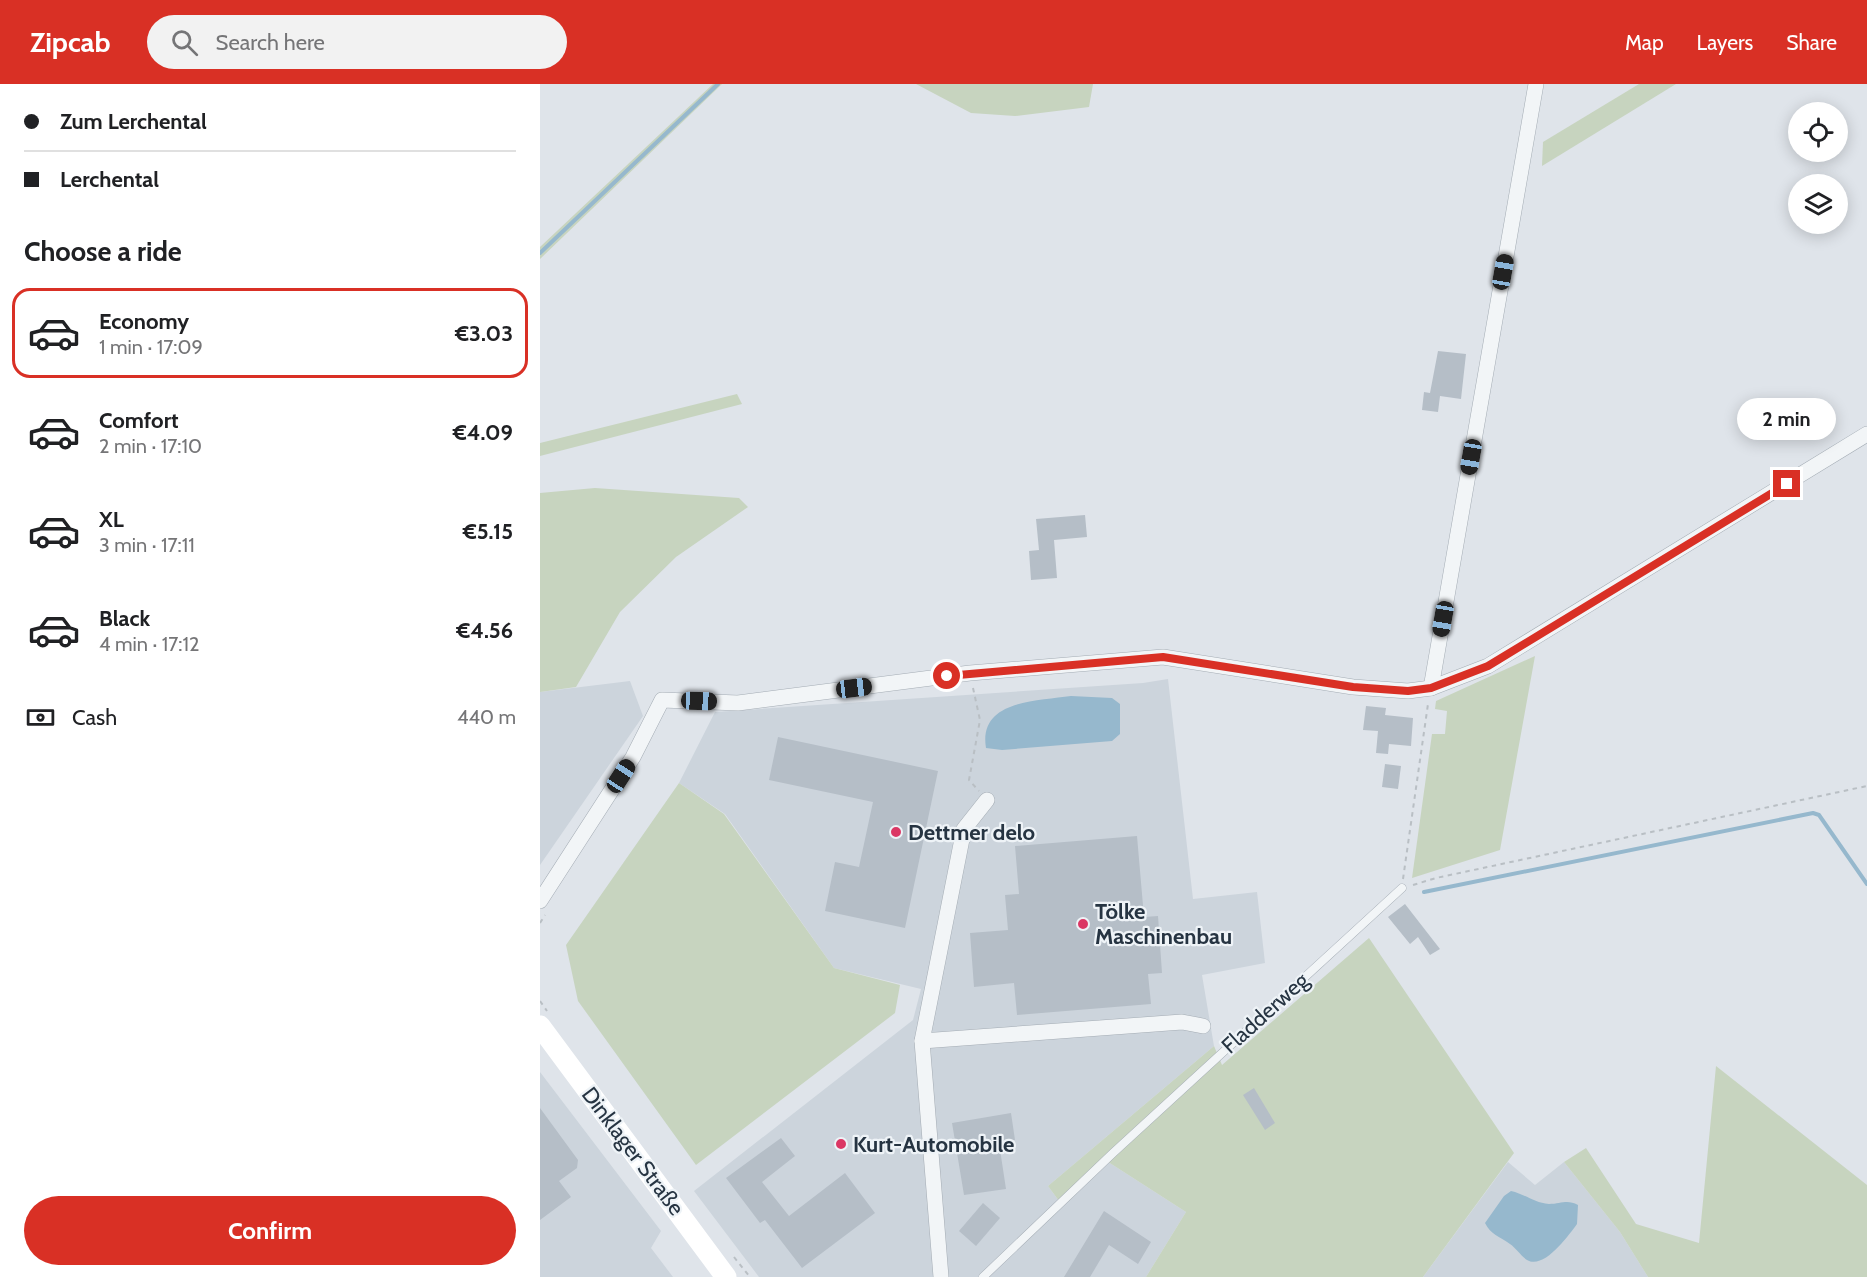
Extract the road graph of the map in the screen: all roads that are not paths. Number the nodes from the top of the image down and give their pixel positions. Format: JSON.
{"nodes":[{"id":1,"x":1536,"y":84,"type":"edge"},
{"id":2,"x":1867,"y":434,"type":"edge"},
{"id":3,"x":1431,"y":688,"type":"junction"},
{"id":4,"x":987,"y":800,"type":"road end"},
{"id":5,"x":1402,"y":888,"type":"road end"},
{"id":6,"x":540,"y":901,"type":"edge"},
{"id":7,"x":540,"y":1026,"type":"edge"},
{"id":8,"x":1203,"y":1026,"type":"dead end"},
{"id":9,"x":922,"y":1041,"type":"junction"},
{"id":10,"x":726,"y":1277,"type":"edge"},
{"id":11,"x":941,"y":1277,"type":"edge"},
{"id":12,"x":983,"y":1277,"type":"edge"}],
"edges":[{"from":1,"to":3,"type":"street"},
{"from":2,"to":3,"type":"street"},
{"from":3,"to":6,"type":"street"},
{"from":4,"to":9,"type":"street"},
{"from":5,"to":12,"type":"lane","name":"Fladderweg"},
{"from":7,"to":10,"type":"main road","name":"Dinklager Straße"},
{"from":8,"to":9,"type":"street","name":"Fladderweg"},
{"from":9,"to":11,"type":"street"}]}
